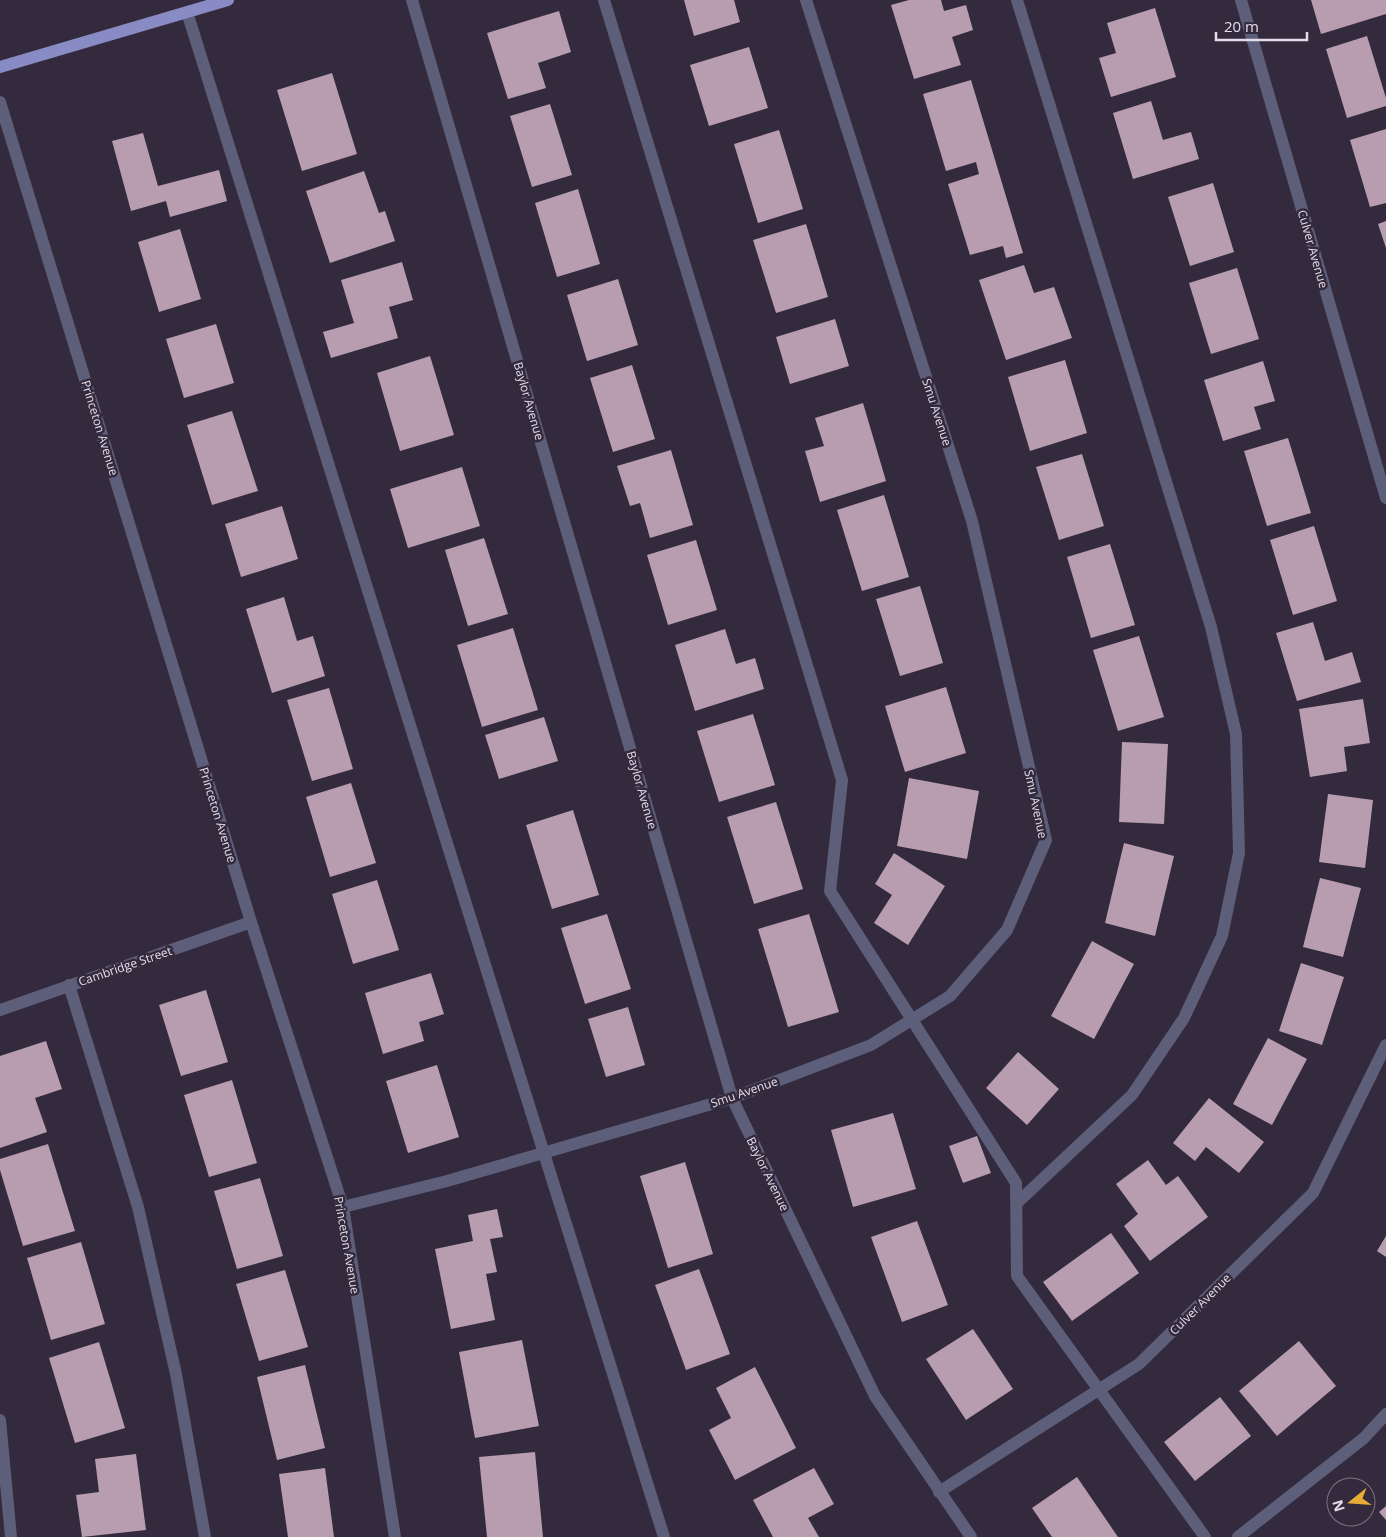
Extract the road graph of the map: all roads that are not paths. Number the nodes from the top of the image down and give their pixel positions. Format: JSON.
{"nodes":[{"id":1,"x":228,"y":0,"type":"edge"},
{"id":2,"x":412,"y":0,"type":"edge"},
{"id":3,"x":604,"y":0,"type":"edge"},
{"id":4,"x":806,"y":0,"type":"edge"},
{"id":5,"x":1017,"y":0,"type":"edge"},
{"id":6,"x":1241,"y":0,"type":"edge"},
{"id":7,"x":187,"y":12,"type":"junction"},
{"id":8,"x":0,"y":68,"type":"edge"},
{"id":9,"x":0,"y":102,"type":"edge"},
{"id":10,"x":1386,"y":498,"type":"edge"},
{"id":11,"x":251,"y":922,"type":"junction"},
{"id":12,"x":69,"y":985,"type":"junction"},
{"id":13,"x":0,"y":1010,"type":"edge"},
{"id":14,"x":912,"y":1020,"type":"junction"},
{"id":15,"x":1386,"y":1045,"type":"edge"},
{"id":16,"x":732,"y":1098,"type":"junction"},
{"id":17,"x":544,"y":1153,"type":"junction"},
{"id":18,"x":1016,"y":1204,"type":"junction"},
{"id":19,"x":343,"y":1207,"type":"junction"},
{"id":20,"x":1099,"y":1390,"type":"junction"},
{"id":21,"x":1386,"y":1414,"type":"edge"},
{"id":22,"x":0,"y":1420,"type":"edge"},
{"id":23,"x":939,"y":1492,"type":"junction"},
{"id":24,"x":11,"y":1537,"type":"edge"},
{"id":25,"x":205,"y":1537,"type":"edge"},
{"id":26,"x":395,"y":1537,"type":"edge"},
{"id":27,"x":664,"y":1537,"type":"edge"},
{"id":28,"x":971,"y":1537,"type":"edge"},
{"id":29,"x":1205,"y":1537,"type":"edge"},
{"id":30,"x":1238,"y":1537,"type":"edge"}],
"edges":[{"from":1,"to":7,"type":"main road"},
{"from":2,"to":16,"type":"street","name":"Baylor Avenue"},
{"from":3,"to":14,"type":"street"},
{"from":4,"to":14,"type":"street","name":"Smu Avenue"},
{"from":5,"to":18,"type":"street"},
{"from":6,"to":10,"type":"street","name":"Culver Avenue"},
{"from":7,"to":8,"type":"main road"},
{"from":7,"to":17,"type":"street"},
{"from":9,"to":11,"type":"street","name":"Princeton Avenue"},
{"from":11,"to":12,"type":"street","name":"Cambridge Street"},
{"from":11,"to":19,"type":"street","name":"Princeton Avenue"},
{"from":12,"to":13,"type":"street","name":"Cambridge Street"},
{"from":12,"to":25,"type":"street"},
{"from":14,"to":16,"type":"street","name":"Smu Avenue"},
{"from":14,"to":18,"type":"street"},
{"from":15,"to":20,"type":"street","name":"Culver Avenue"},
{"from":16,"to":17,"type":"street","name":"Smu Avenue"},
{"from":16,"to":23,"type":"street","name":"Baylor Avenue"},
{"from":17,"to":19,"type":"street","name":"Smu Avenue"},
{"from":17,"to":27,"type":"street"},
{"from":18,"to":20,"type":"street"},
{"from":19,"to":26,"type":"street","name":"Princeton Avenue"},
{"from":20,"to":23,"type":"street","name":"Culver Avenue"},
{"from":20,"to":29,"type":"street"},
{"from":21,"to":30,"type":"street"},
{"from":22,"to":24,"type":"street"},
{"from":23,"to":28,"type":"street","name":"Baylor Avenue"}]}
